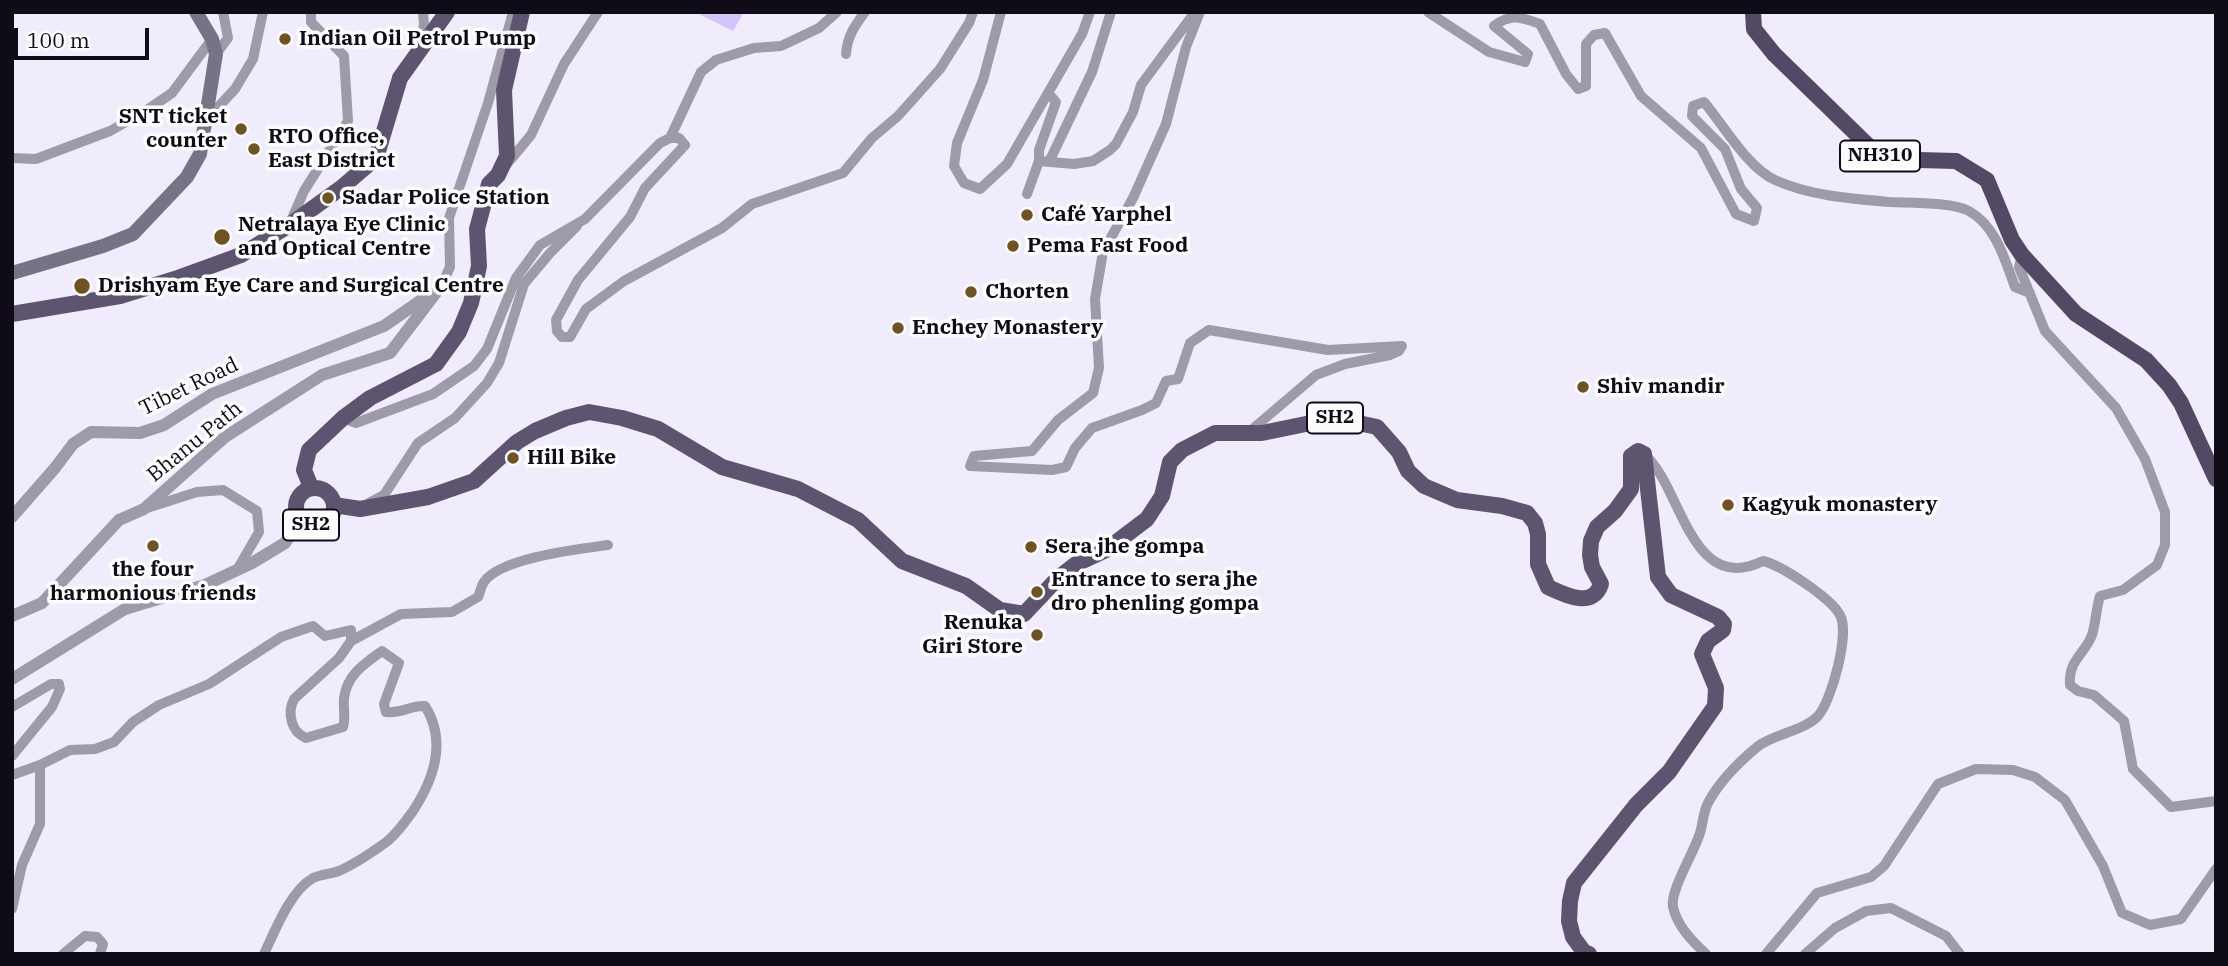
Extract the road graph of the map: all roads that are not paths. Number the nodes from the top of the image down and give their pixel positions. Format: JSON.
{"nodes":[{"id":1,"x":196,"y":12,"type":"edge"},
{"id":2,"x":223,"y":12,"type":"edge"},
{"id":3,"x":264,"y":12,"type":"edge"},
{"id":4,"x":311,"y":12,"type":"edge"},
{"id":5,"x":423,"y":12,"type":"edge"},
{"id":6,"x":447,"y":12,"type":"edge"},
{"id":7,"x":513,"y":12,"type":"edge"},
{"id":8,"x":522,"y":12,"type":"edge"},
{"id":9,"x":598,"y":12,"type":"edge"},
{"id":10,"x":837,"y":12,"type":"edge"},
{"id":11,"x":865,"y":12,"type":"edge"},
{"id":12,"x":973,"y":12,"type":"edge"},
{"id":13,"x":1001,"y":12,"type":"edge"},
{"id":14,"x":1090,"y":12,"type":"edge"},
{"id":15,"x":1111,"y":12,"type":"edge"},
{"id":16,"x":1195,"y":12,"type":"edge"},
{"id":17,"x":1200,"y":12,"type":"edge"},
{"id":18,"x":1429,"y":12,"type":"edge"},
{"id":19,"x":1753,"y":12,"type":"edge"},
{"id":20,"x":212,"y":39,"type":"junction"},
{"id":21,"x":420,"y":49,"type":"junction"},
{"id":22,"x":216,"y":54,"type":"junction"},
{"id":23,"x":846,"y":54,"type":"dead end"},
{"id":24,"x":1048,"y":93,"type":"junction"},
{"id":25,"x":204,"y":121,"type":"junction"},
{"id":26,"x":670,"y":138,"type":"junction"},
{"id":27,"x":12,"y":158,"type":"edge"},
{"id":28,"x":1044,"y":162,"type":"junction"},
{"id":29,"x":498,"y":175,"type":"junction"},
{"id":30,"x":1027,"y":194,"type":"dead end"},
{"id":31,"x":585,"y":219,"type":"junction"},
{"id":32,"x":288,"y":226,"type":"junction"},
{"id":33,"x":2022,"y":255,"type":"junction"},
{"id":34,"x":12,"y":273,"type":"edge"},
{"id":35,"x":441,"y":286,"type":"junction"},
{"id":36,"x":2029,"y":293,"type":"junction"},
{"id":37,"x":12,"y":314,"type":"edge"},
{"id":38,"x":499,"y":363,"type":"junction"},
{"id":39,"x":474,"y":366,"type":"junction"},
{"id":40,"x":342,"y":418,"type":"junction"},
{"id":41,"x":1250,"y":432,"type":"junction"},
{"id":42,"x":1644,"y":454,"type":"junction"},
{"id":43,"x":2216,"y":479,"type":"edge"},
{"id":44,"x":311,"y":487,"type":"junction"},
{"id":45,"x":334,"y":505,"type":"junction"},
{"id":46,"x":144,"y":509,"type":"junction"},
{"id":47,"x":360,"y":509,"type":"junction"},
{"id":48,"x":12,"y":517,"type":"edge"},
{"id":49,"x":300,"y":520,"type":"junction"},
{"id":50,"x":608,"y":545,"type":"dead end"},
{"id":51,"x":236,"y":571,"type":"junction"},
{"id":52,"x":12,"y":616,"type":"edge"},
{"id":53,"x":351,"y":641,"type":"junction"},
{"id":54,"x":12,"y":678,"type":"edge"},
{"id":55,"x":12,"y":707,"type":"edge"},
{"id":56,"x":12,"y":756,"type":"edge"},
{"id":57,"x":40,"y":765,"type":"junction"},
{"id":58,"x":12,"y":775,"type":"edge"},
{"id":59,"x":2216,"y":801,"type":"edge"},
{"id":60,"x":2216,"y":869,"type":"edge"},
{"id":61,"x":12,"y":909,"type":"edge"},
{"id":62,"x":63,"y":954,"type":"edge"},
{"id":63,"x":100,"y":954,"type":"edge"},
{"id":64,"x":264,"y":954,"type":"edge"},
{"id":65,"x":1589,"y":954,"type":"edge"},
{"id":66,"x":1706,"y":954,"type":"edge"},
{"id":67,"x":1766,"y":954,"type":"edge"},
{"id":68,"x":1805,"y":954,"type":"edge"},
{"id":69,"x":1961,"y":954,"type":"edge"}],
"edges":[{"from":1,"to":20,"type":"main road"},
{"from":2,"to":22,"type":"street"},
{"from":3,"to":25,"type":"street"},
{"from":4,"to":32,"type":"street"},
{"from":5,"to":21,"type":"street"},
{"from":6,"to":21,"type":"main road"},
{"from":7,"to":35,"type":"street"},
{"from":8,"to":29,"type":"main road","number":"SH2"},
{"from":9,"to":29,"type":"street"},
{"from":10,"to":26,"type":"street"},
{"from":11,"to":23,"type":"street"},
{"from":12,"to":26,"type":"street"},
{"from":13,"to":24,"type":"street"},
{"from":14,"to":24,"type":"street"},
{"from":15,"to":28,"type":"street"},
{"from":16,"to":28,"type":"street"},
{"from":17,"to":41,"type":"street"},
{"from":18,"to":36,"type":"street"},
{"from":19,"to":33,"type":"highway","number":"NH310"},
{"from":20,"to":22,"type":"main road"},
{"from":20,"to":27,"type":"street"},
{"from":21,"to":32,"type":"main road"},
{"from":22,"to":25,"type":"main road"},
{"from":24,"to":28,"type":"street"},
{"from":25,"to":34,"type":"main road"},
{"from":26,"to":31,"type":"street"},
{"from":28,"to":30,"type":"street"},
{"from":29,"to":40,"type":"main road","number":"SH2"},
{"from":31,"to":38,"type":"street"},
{"from":31,"to":39,"type":"street"},
{"from":32,"to":37,"type":"main road"},
{"from":33,"to":36,"type":"street"},
{"from":33,"to":43,"type":"highway","number":"NH310"},
{"from":35,"to":46,"type":"street","name":"Bhanu Path"},
{"from":35,"to":48,"type":"street","name":"Tibet Road"},
{"from":36,"to":59,"type":"street"},
{"from":38,"to":39,"type":"street"},
{"from":38,"to":47,"type":"street"},
{"from":39,"to":40,"type":"street"},
{"from":40,"to":44,"type":"main road","number":"SH2"},
{"from":41,"to":42,"type":"main road","number":"SH2"},
{"from":41,"to":47,"type":"main road","number":"SH2"},
{"from":42,"to":65,"type":"main road"},
{"from":42,"to":66,"type":"street"},
{"from":44,"to":45,"type":"main road","number":"SH2"},
{"from":44,"to":49,"type":"main road","number":"SH2"},
{"from":45,"to":47,"type":"main road","number":"SH2"},
{"from":45,"to":49,"type":"main road","number":"SH2"},
{"from":46,"to":51,"type":"street"},
{"from":46,"to":52,"type":"street","name":"Bhanu Path"},
{"from":49,"to":51,"type":"street"},
{"from":50,"to":53,"type":"street"},
{"from":51,"to":54,"type":"street"},
{"from":53,"to":57,"type":"street"},
{"from":53,"to":64,"type":"street"},
{"from":55,"to":56,"type":"street"},
{"from":57,"to":58,"type":"street"},
{"from":57,"to":61,"type":"street"},
{"from":60,"to":67,"type":"street"},
{"from":62,"to":63,"type":"street"},
{"from":68,"to":69,"type":"street"}]}
